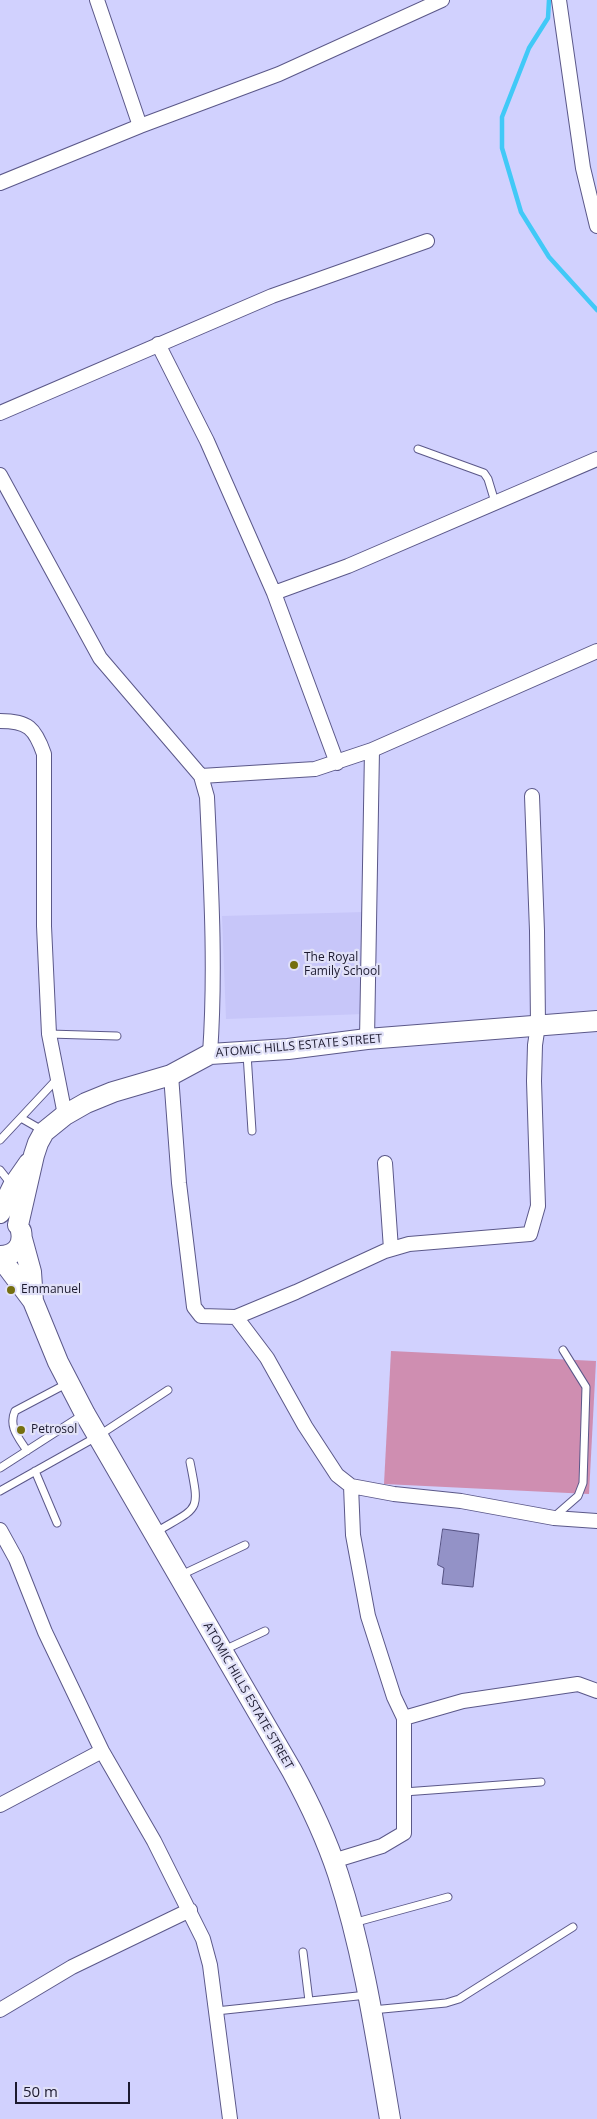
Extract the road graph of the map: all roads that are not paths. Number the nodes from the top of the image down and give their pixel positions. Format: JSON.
{"nodes":[{"id":1,"x":97,"y":0,"type":"edge"},
{"id":2,"x":442,"y":0,"type":"edge"},
{"id":3,"x":559,"y":0,"type":"edge"},
{"id":4,"x":140,"y":126,"type":"junction"},
{"id":5,"x":0,"y":184,"type":"edge"},
{"id":6,"x":597,"y":226,"type":"edge"},
{"id":7,"x":427,"y":240,"type":"dead end"},
{"id":8,"x":158,"y":344,"type":"junction"},
{"id":9,"x":0,"y":413,"type":"edge"},
{"id":10,"x":418,"y":449,"type":"dead end"},
{"id":11,"x":597,"y":459,"type":"edge"},
{"id":12,"x":0,"y":475,"type":"edge"},
{"id":13,"x":495,"y":502,"type":"junction"},
{"id":14,"x":274,"y":593,"type":"junction"},
{"id":15,"x":597,"y":651,"type":"edge"},
{"id":16,"x":0,"y":721,"type":"edge"},
{"id":17,"x":372,"y":750,"type":"junction"},
{"id":18,"x":337,"y":763,"type":"junction"},
{"id":19,"x":201,"y":776,"type":"junction"},
{"id":20,"x":532,"y":796,"type":"dead end"},
{"id":21,"x":597,"y":1021,"type":"edge"},
{"id":22,"x":538,"y":1025,"type":"junction"},
{"id":23,"x":49,"y":1034,"type":"junction"},
{"id":24,"x":117,"y":1036,"type":"dead end"},
{"id":25,"x":367,"y":1039,"type":"junction"},
{"id":26,"x":246,"y":1052,"type":"junction"},
{"id":27,"x":210,"y":1054,"type":"junction"},
{"id":28,"x":171,"y":1075,"type":"junction"},
{"id":29,"x":57,"y":1079,"type":"junction"},
{"id":30,"x":65,"y":1114,"type":"junction"},
{"id":31,"x":21,"y":1118,"type":"junction"},
{"id":32,"x":252,"y":1131,"type":"dead end"},
{"id":33,"x":44,"y":1132,"type":"junction"},
{"id":34,"x":0,"y":1140,"type":"edge"},
{"id":35,"x":34,"y":1155,"type":"junction"},
{"id":36,"x":385,"y":1163,"type":"dead end"},
{"id":37,"x":0,"y":1170,"type":"edge"},
{"id":38,"x":13,"y":1186,"type":"junction"},
{"id":39,"x":0,"y":1213,"type":"edge"},
{"id":40,"x":13,"y":1227,"type":"edge"},
{"id":41,"x":391,"y":1249,"type":"junction"},
{"id":42,"x":0,"y":1257,"type":"edge"},
{"id":43,"x":33,"y":1301,"type":"junction"},
{"id":44,"x":236,"y":1317,"type":"junction"},
{"id":45,"x":563,"y":1350,"type":"dead end"},
{"id":46,"x":69,"y":1383,"type":"junction"},
{"id":47,"x":168,"y":1390,"type":"dead end"},
{"id":48,"x":85,"y":1414,"type":"junction"},
{"id":49,"x":98,"y":1436,"type":"junction"},
{"id":50,"x":27,"y":1451,"type":"junction"},
{"id":51,"x":190,"y":1462,"type":"dead end"},
{"id":52,"x":0,"y":1468,"type":"edge"},
{"id":53,"x":35,"y":1472,"type":"junction"},
{"id":54,"x":350,"y":1486,"type":"junction"},
{"id":55,"x":0,"y":1492,"type":"edge"},
{"id":56,"x":554,"y":1518,"type":"junction"},
{"id":57,"x":597,"y":1521,"type":"edge"},
{"id":58,"x":57,"y":1523,"type":"dead end"},
{"id":59,"x":0,"y":1530,"type":"edge"},
{"id":60,"x":154,"y":1533,"type":"junction"},
{"id":61,"x":245,"y":1545,"type":"dead end"},
{"id":62,"x":179,"y":1576,"type":"junction"},
{"id":63,"x":265,"y":1631,"type":"dead end"},
{"id":64,"x":221,"y":1651,"type":"junction"},
{"id":65,"x":597,"y":1690,"type":"edge"},
{"id":66,"x":404,"y":1718,"type":"junction"},
{"id":67,"x":102,"y":1751,"type":"junction"},
{"id":68,"x":541,"y":1782,"type":"dead end"},
{"id":69,"x":404,"y":1792,"type":"junction"},
{"id":70,"x":0,"y":1805,"type":"edge"},
{"id":71,"x":334,"y":1861,"type":"junction"},
{"id":72,"x":448,"y":1897,"type":"dead end"},
{"id":73,"x":190,"y":1910,"type":"junction"},
{"id":74,"x":353,"y":1923,"type":"junction"},
{"id":75,"x":574,"y":1927,"type":"dead end"},
{"id":76,"x":303,"y":1952,"type":"dead end"},
{"id":77,"x":310,"y":2001,"type":"junction"},
{"id":78,"x":370,"y":2003,"type":"junction"},
{"id":79,"x":0,"y":2010,"type":"edge"},
{"id":80,"x":216,"y":2012,"type":"junction"},
{"id":81,"x":230,"y":2119,"type":"edge"},
{"id":82,"x":390,"y":2119,"type":"edge"}],
"edges":[{"from":1,"to":4,"type":"street"},
{"from":2,"to":4,"type":"street"},
{"from":3,"to":6,"type":"street"},
{"from":4,"to":5,"type":"street"},
{"from":7,"to":8,"type":"street"},
{"from":8,"to":9,"type":"street"},
{"from":8,"to":14,"type":"street"},
{"from":10,"to":13,"type":"lane"},
{"from":11,"to":13,"type":"street"},
{"from":12,"to":19,"type":"street"},
{"from":13,"to":14,"type":"street"},
{"from":14,"to":18,"type":"street"},
{"from":15,"to":17,"type":"street"},
{"from":16,"to":23,"type":"street"},
{"from":17,"to":18,"type":"street"},
{"from":17,"to":25,"type":"street"},
{"from":18,"to":19,"type":"street"},
{"from":19,"to":27,"type":"street"},
{"from":20,"to":22,"type":"street"},
{"from":21,"to":22,"type":"main road","name":"ATOMIC HILLS ESTATE STREET"},
{"from":22,"to":25,"type":"main road","name":"ATOMIC HILLS ESTATE STREET"},
{"from":22,"to":41,"type":"street"},
{"from":23,"to":24,"type":"lane"},
{"from":23,"to":29,"type":"street"},
{"from":25,"to":26,"type":"main road","name":"ATOMIC HILLS ESTATE STREET"},
{"from":26,"to":27,"type":"main road","name":"ATOMIC HILLS ESTATE STREET"},
{"from":26,"to":32,"type":"lane"},
{"from":27,"to":28,"type":"main road","name":"ATOMIC HILLS ESTATE STREET"},
{"from":28,"to":30,"type":"main road","name":"ATOMIC HILLS ESTATE STREET"},
{"from":28,"to":44,"type":"street"},
{"from":29,"to":30,"type":"street"},
{"from":29,"to":31,"type":"lane"},
{"from":30,"to":33,"type":"main road","name":"ATOMIC HILLS ESTATE STREET"},
{"from":31,"to":33,"type":"lane"},
{"from":31,"to":34,"type":"lane"},
{"from":33,"to":35,"type":"main road","name":"ATOMIC HILLS ESTATE STREET"},
{"from":35,"to":38,"type":"main road","name":"ATOMIC HILLS ESTATE STREET"},
{"from":35,"to":40,"type":"main road","name":"ATOMIC HILLS ESTATE STREET"},
{"from":36,"to":41,"type":"street"},
{"from":37,"to":38,"type":"lane"},
{"from":38,"to":39,"type":"main road","name":"ATOMIC HILLS ESTATE STREET"},
{"from":40,"to":42,"type":"main road"},
{"from":40,"to":43,"type":"main road","name":"ATOMIC HILLS ESTATE STREET"},
{"from":41,"to":44,"type":"street"},
{"from":42,"to":43,"type":"main road","name":"ATOMIC HILLS ESTATE STREET"},
{"from":43,"to":46,"type":"main road","name":"ATOMIC HILLS ESTATE STREET"},
{"from":44,"to":54,"type":"street"},
{"from":45,"to":56,"type":"lane"},
{"from":46,"to":48,"type":"main road","name":"ATOMIC HILLS ESTATE STREET"},
{"from":46,"to":50,"type":"lane"},
{"from":47,"to":49,"type":"lane"},
{"from":48,"to":49,"type":"main road","name":"ATOMIC HILLS ESTATE STREET"},
{"from":48,"to":50,"type":"lane"},
{"from":49,"to":53,"type":"lane"},
{"from":49,"to":60,"type":"main road","name":"ATOMIC HILLS ESTATE STREET"},
{"from":50,"to":52,"type":"lane"},
{"from":51,"to":60,"type":"lane"},
{"from":53,"to":55,"type":"lane"},
{"from":53,"to":58,"type":"lane"},
{"from":54,"to":56,"type":"street"},
{"from":54,"to":66,"type":"street"},
{"from":56,"to":57,"type":"street"},
{"from":59,"to":67,"type":"street"},
{"from":60,"to":62,"type":"main road","name":"ATOMIC HILLS ESTATE STREET"},
{"from":61,"to":62,"type":"lane"},
{"from":62,"to":64,"type":"main road","name":"ATOMIC HILLS ESTATE STREET"},
{"from":63,"to":64,"type":"lane"},
{"from":64,"to":71,"type":"main road","name":"ATOMIC HILLS ESTATE STREET"},
{"from":65,"to":66,"type":"street"},
{"from":66,"to":69,"type":"street"},
{"from":67,"to":70,"type":"street"},
{"from":67,"to":73,"type":"street"},
{"from":68,"to":69,"type":"lane"},
{"from":69,"to":71,"type":"street"},
{"from":71,"to":74,"type":"main road","name":"ATOMIC HILLS ESTATE STREET"},
{"from":72,"to":74,"type":"lane"},
{"from":73,"to":79,"type":"street"},
{"from":73,"to":80,"type":"street"},
{"from":74,"to":78,"type":"main road","name":"ATOMIC HILLS ESTATE STREET"},
{"from":75,"to":78,"type":"lane"},
{"from":76,"to":77,"type":"lane"},
{"from":77,"to":78,"type":"lane"},
{"from":77,"to":80,"type":"lane"},
{"from":78,"to":82,"type":"main road","name":"ATOMIC HILLS ESTATE STREET"},
{"from":80,"to":81,"type":"street"}]}
